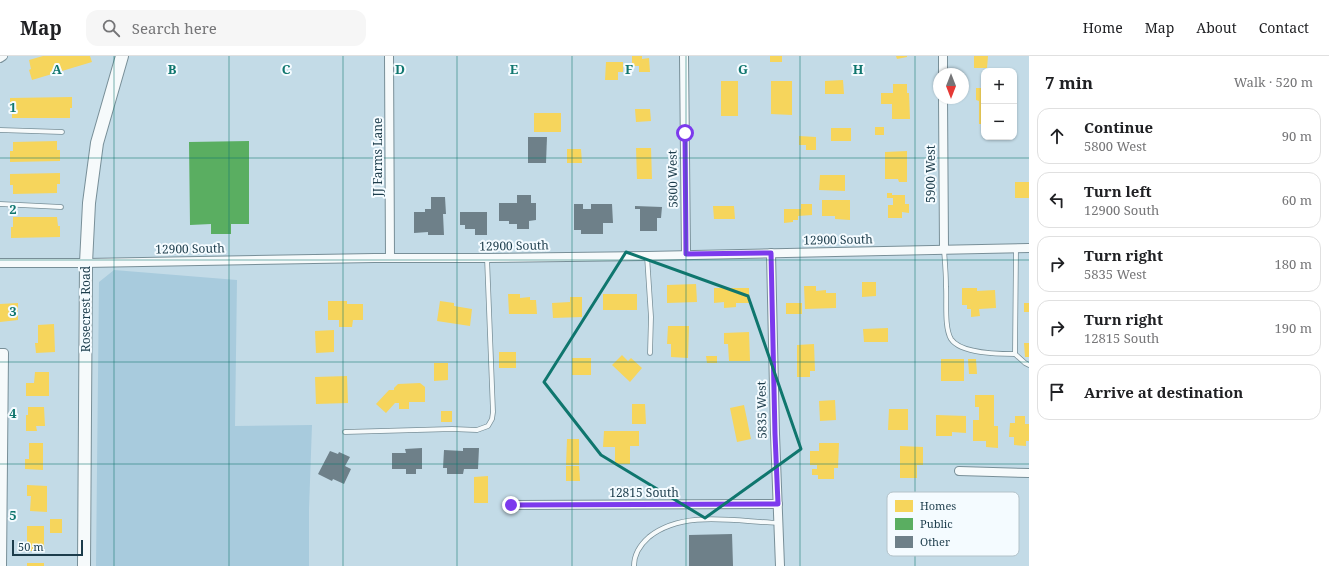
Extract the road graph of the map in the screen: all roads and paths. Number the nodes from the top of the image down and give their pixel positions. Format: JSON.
{"nodes":[{"id":1,"x":3,"y":56,"type":"edge"},
{"id":2,"x":122,"y":56,"type":"edge"},
{"id":3,"x":389,"y":56,"type":"edge"},
{"id":4,"x":684,"y":56,"type":"edge"},
{"id":5,"x":943,"y":56,"type":"edge"},
{"id":6,"x":0,"y":58,"type":"edge"},
{"id":7,"x":943,"y":68,"type":"edge"},
{"id":8,"x":943,"y":104,"type":"edge"},
{"id":9,"x":0,"y":130,"type":"edge"},
{"id":10,"x":62,"y":132,"type":"dead end"},
{"id":11,"x":0,"y":204,"type":"edge"},
{"id":12,"x":61,"y":207,"type":"dead end"},
{"id":13,"x":1029,"y":248,"type":"edge"},
{"id":14,"x":944,"y":249,"type":"junction"},
{"id":15,"x":1016,"y":249,"type":"junction"},
{"id":16,"x":771,"y":253,"type":"junction"},
{"id":17,"x":686,"y":254,"type":"junction"},
{"id":18,"x":647,"y":256,"type":"junction"},
{"id":19,"x":390,"y":258,"type":"junction"},
{"id":20,"x":487,"y":258,"type":"junction"},
{"id":21,"x":0,"y":263,"type":"edge"},
{"id":22,"x":86,"y":263,"type":"junction"},
{"id":23,"x":2,"y":353,"type":"edge"},
{"id":24,"x":650,"y":353,"type":"dead end"},
{"id":25,"x":1015,"y":354,"type":"junction"},
{"id":26,"x":1029,"y":365,"type":"edge"},
{"id":27,"x":345,"y":432,"type":"dead end"},
{"id":28,"x":959,"y":471,"type":"dead end"},
{"id":29,"x":1029,"y":473,"type":"edge"},
{"id":30,"x":778,"y":504,"type":"junction"},
{"id":31,"x":511,"y":505,"type":"dead end"},
{"id":32,"x":779,"y":523,"type":"junction"},
{"id":33,"x":2,"y":566,"type":"edge"},
{"id":34,"x":84,"y":566,"type":"edge"},
{"id":35,"x":634,"y":566,"type":"edge"},
{"id":36,"x":780,"y":566,"type":"edge"}],
"edges":[{"from":1,"to":6,"type":"street"},
{"from":2,"to":22,"type":"main road","name":"Rosecrest Road"},
{"from":3,"to":19,"type":"street","name":"JJ Farms Lane"},
{"from":4,"to":17,"type":"street","name":"5800 West"},
{"from":5,"to":7,"type":"street"},
{"from":8,"to":14,"type":"street","name":"5900 West"},
{"from":9,"to":10,"type":"lane"},
{"from":11,"to":12,"type":"lane"},
{"from":13,"to":15,"type":"street","name":"12900 South"},
{"from":14,"to":15,"type":"street","name":"12900 South"},
{"from":14,"to":16,"type":"street","name":"12900 South"},
{"from":14,"to":25,"type":"lane"},
{"from":15,"to":25,"type":"lane"},
{"from":16,"to":17,"type":"street","name":"12900 South"},
{"from":16,"to":30,"type":"street","name":"5835 West"},
{"from":17,"to":18,"type":"street","name":"12900 South"},
{"from":18,"to":20,"type":"street","name":"12900 South"},
{"from":18,"to":24,"type":"lane"},
{"from":19,"to":20,"type":"street","name":"12900 South"},
{"from":19,"to":22,"type":"street","name":"12900 South"},
{"from":20,"to":27,"type":"lane"},
{"from":21,"to":22,"type":"street","name":"12900 South"},
{"from":22,"to":34,"type":"main road","name":"Rosecrest Road"},
{"from":23,"to":33,"type":"street"},
{"from":25,"to":26,"type":"lane"},
{"from":28,"to":29,"type":"street"},
{"from":30,"to":31,"type":"street","name":"12815 South"},
{"from":30,"to":32,"type":"street","name":"5835 West"},
{"from":32,"to":35,"type":"lane"},
{"from":32,"to":36,"type":"street","name":"5835 West"}]}
